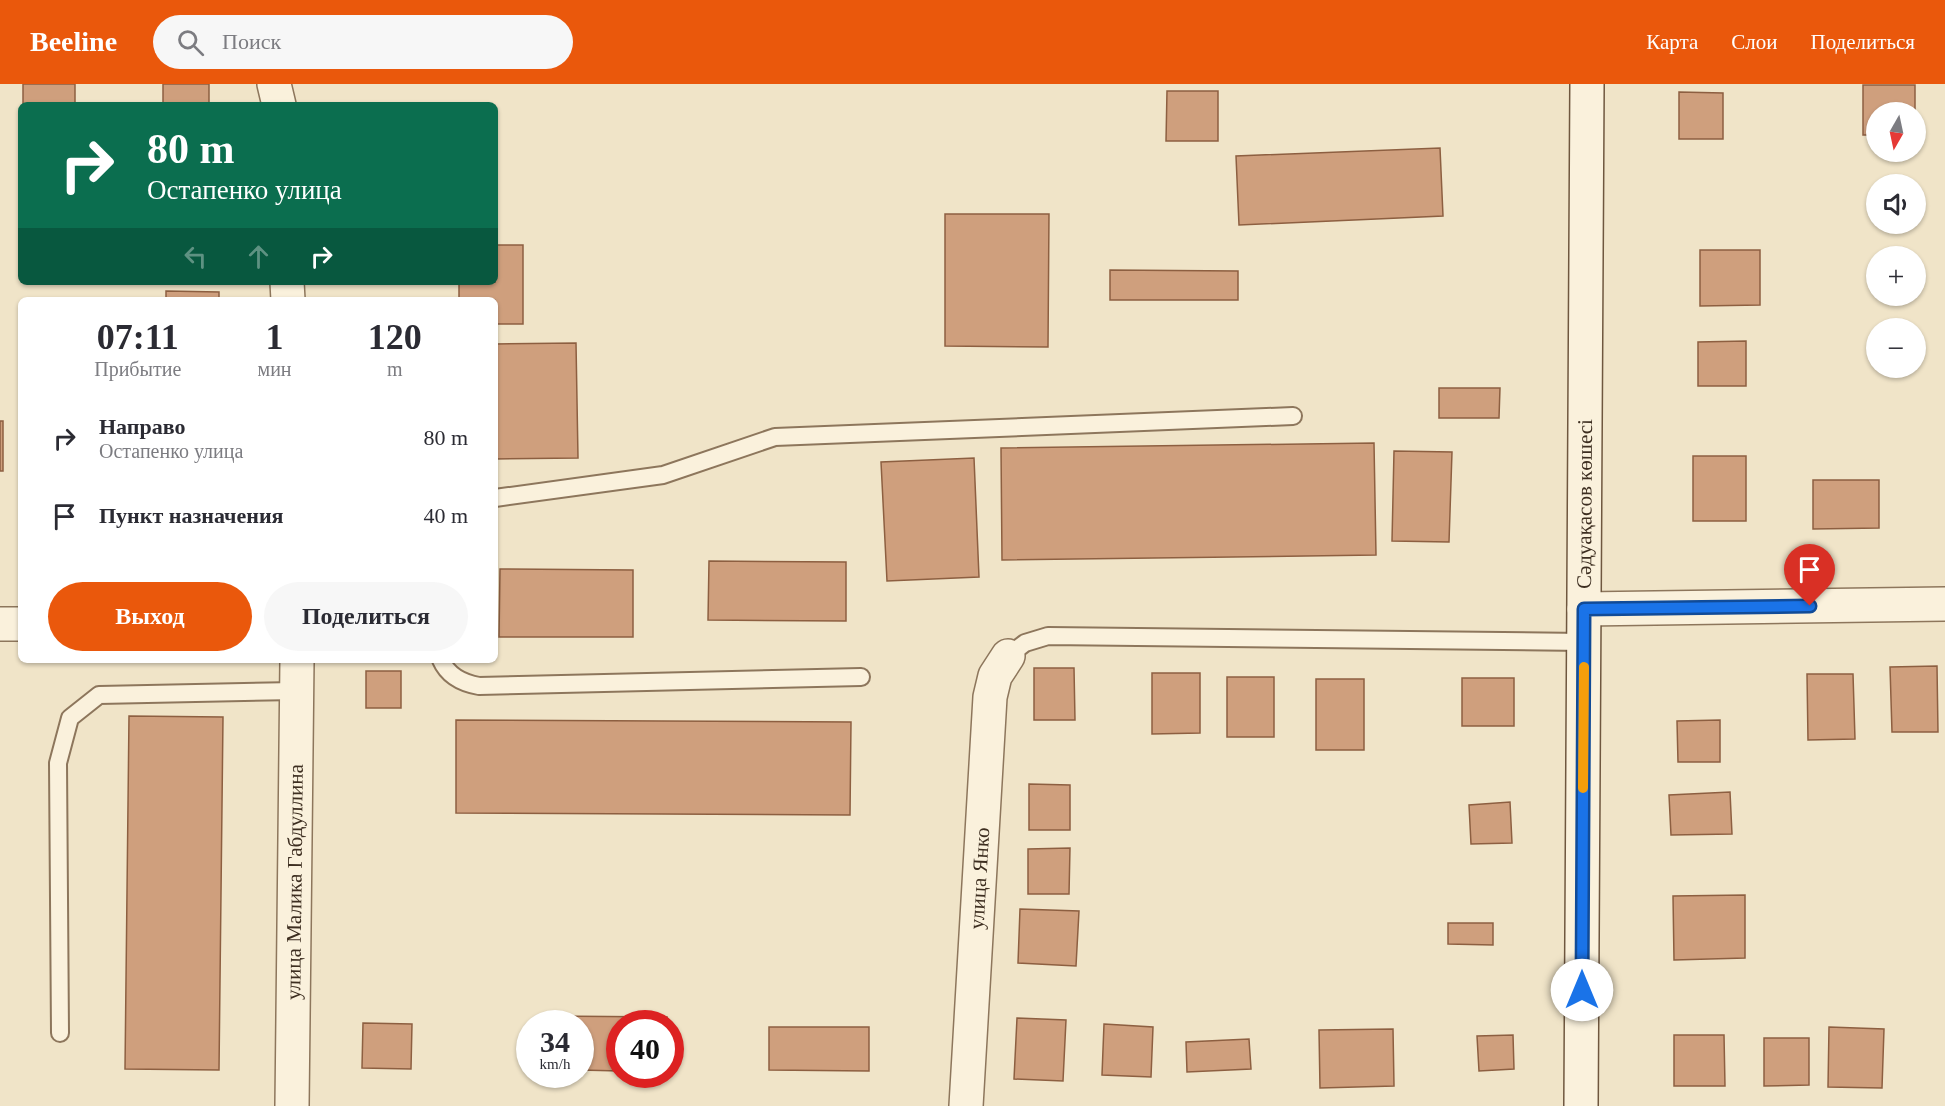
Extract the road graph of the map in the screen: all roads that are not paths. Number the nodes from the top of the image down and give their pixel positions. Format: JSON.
{"nodes":[{"id":1,"x":274,"y":84,"type":"edge"},
{"id":2,"x":1587,"y":84,"type":"edge"},
{"id":3,"x":278,"y":102,"type":"edge"},
{"id":4,"x":1293,"y":416,"type":"dead end"},
{"id":5,"x":498,"y":498,"type":"edge"},
{"id":6,"x":1945,"y":604,"type":"edge"},
{"id":7,"x":1584,"y":609,"type":"junction"},
{"id":8,"x":0,"y":624,"type":"edge"},
{"id":9,"x":18,"y":624,"type":"edge"},
{"id":10,"x":1584,"y":642,"type":"junction"},
{"id":11,"x":1008,"y":656,"type":"joint"},
{"id":12,"x":442,"y":663,"type":"edge"},
{"id":13,"x":296,"y":675,"type":"edge"},
{"id":14,"x":861,"y":678,"type":"dead end"},
{"id":15,"x":60,"y":1033,"type":"dead end"},
{"id":16,"x":292,"y":1106,"type":"edge"},
{"id":17,"x":966,"y":1106,"type":"edge"},
{"id":18,"x":1581,"y":1106,"type":"edge"}],
"edges":[{"from":1,"to":3,"type":"street"},
{"from":2,"to":7,"type":"street","name":"Сәдуақасов көшесі"},
{"from":4,"to":5,"type":"lane"},
{"from":6,"to":7,"type":"street"},
{"from":7,"to":10,"type":"street","name":"Сәдуақасов көшесі"},
{"from":8,"to":9,"type":"street"},
{"from":10,"to":11,"type":"lane"},
{"from":10,"to":18,"type":"street","name":"Сәдуақасов көшесі"},
{"from":11,"to":17,"type":"street","name":"улица Янко"},
{"from":12,"to":14,"type":"lane"},
{"from":13,"to":15,"type":"lane"},
{"from":13,"to":16,"type":"street","name":"улица Малика Габдуллина"}]}
